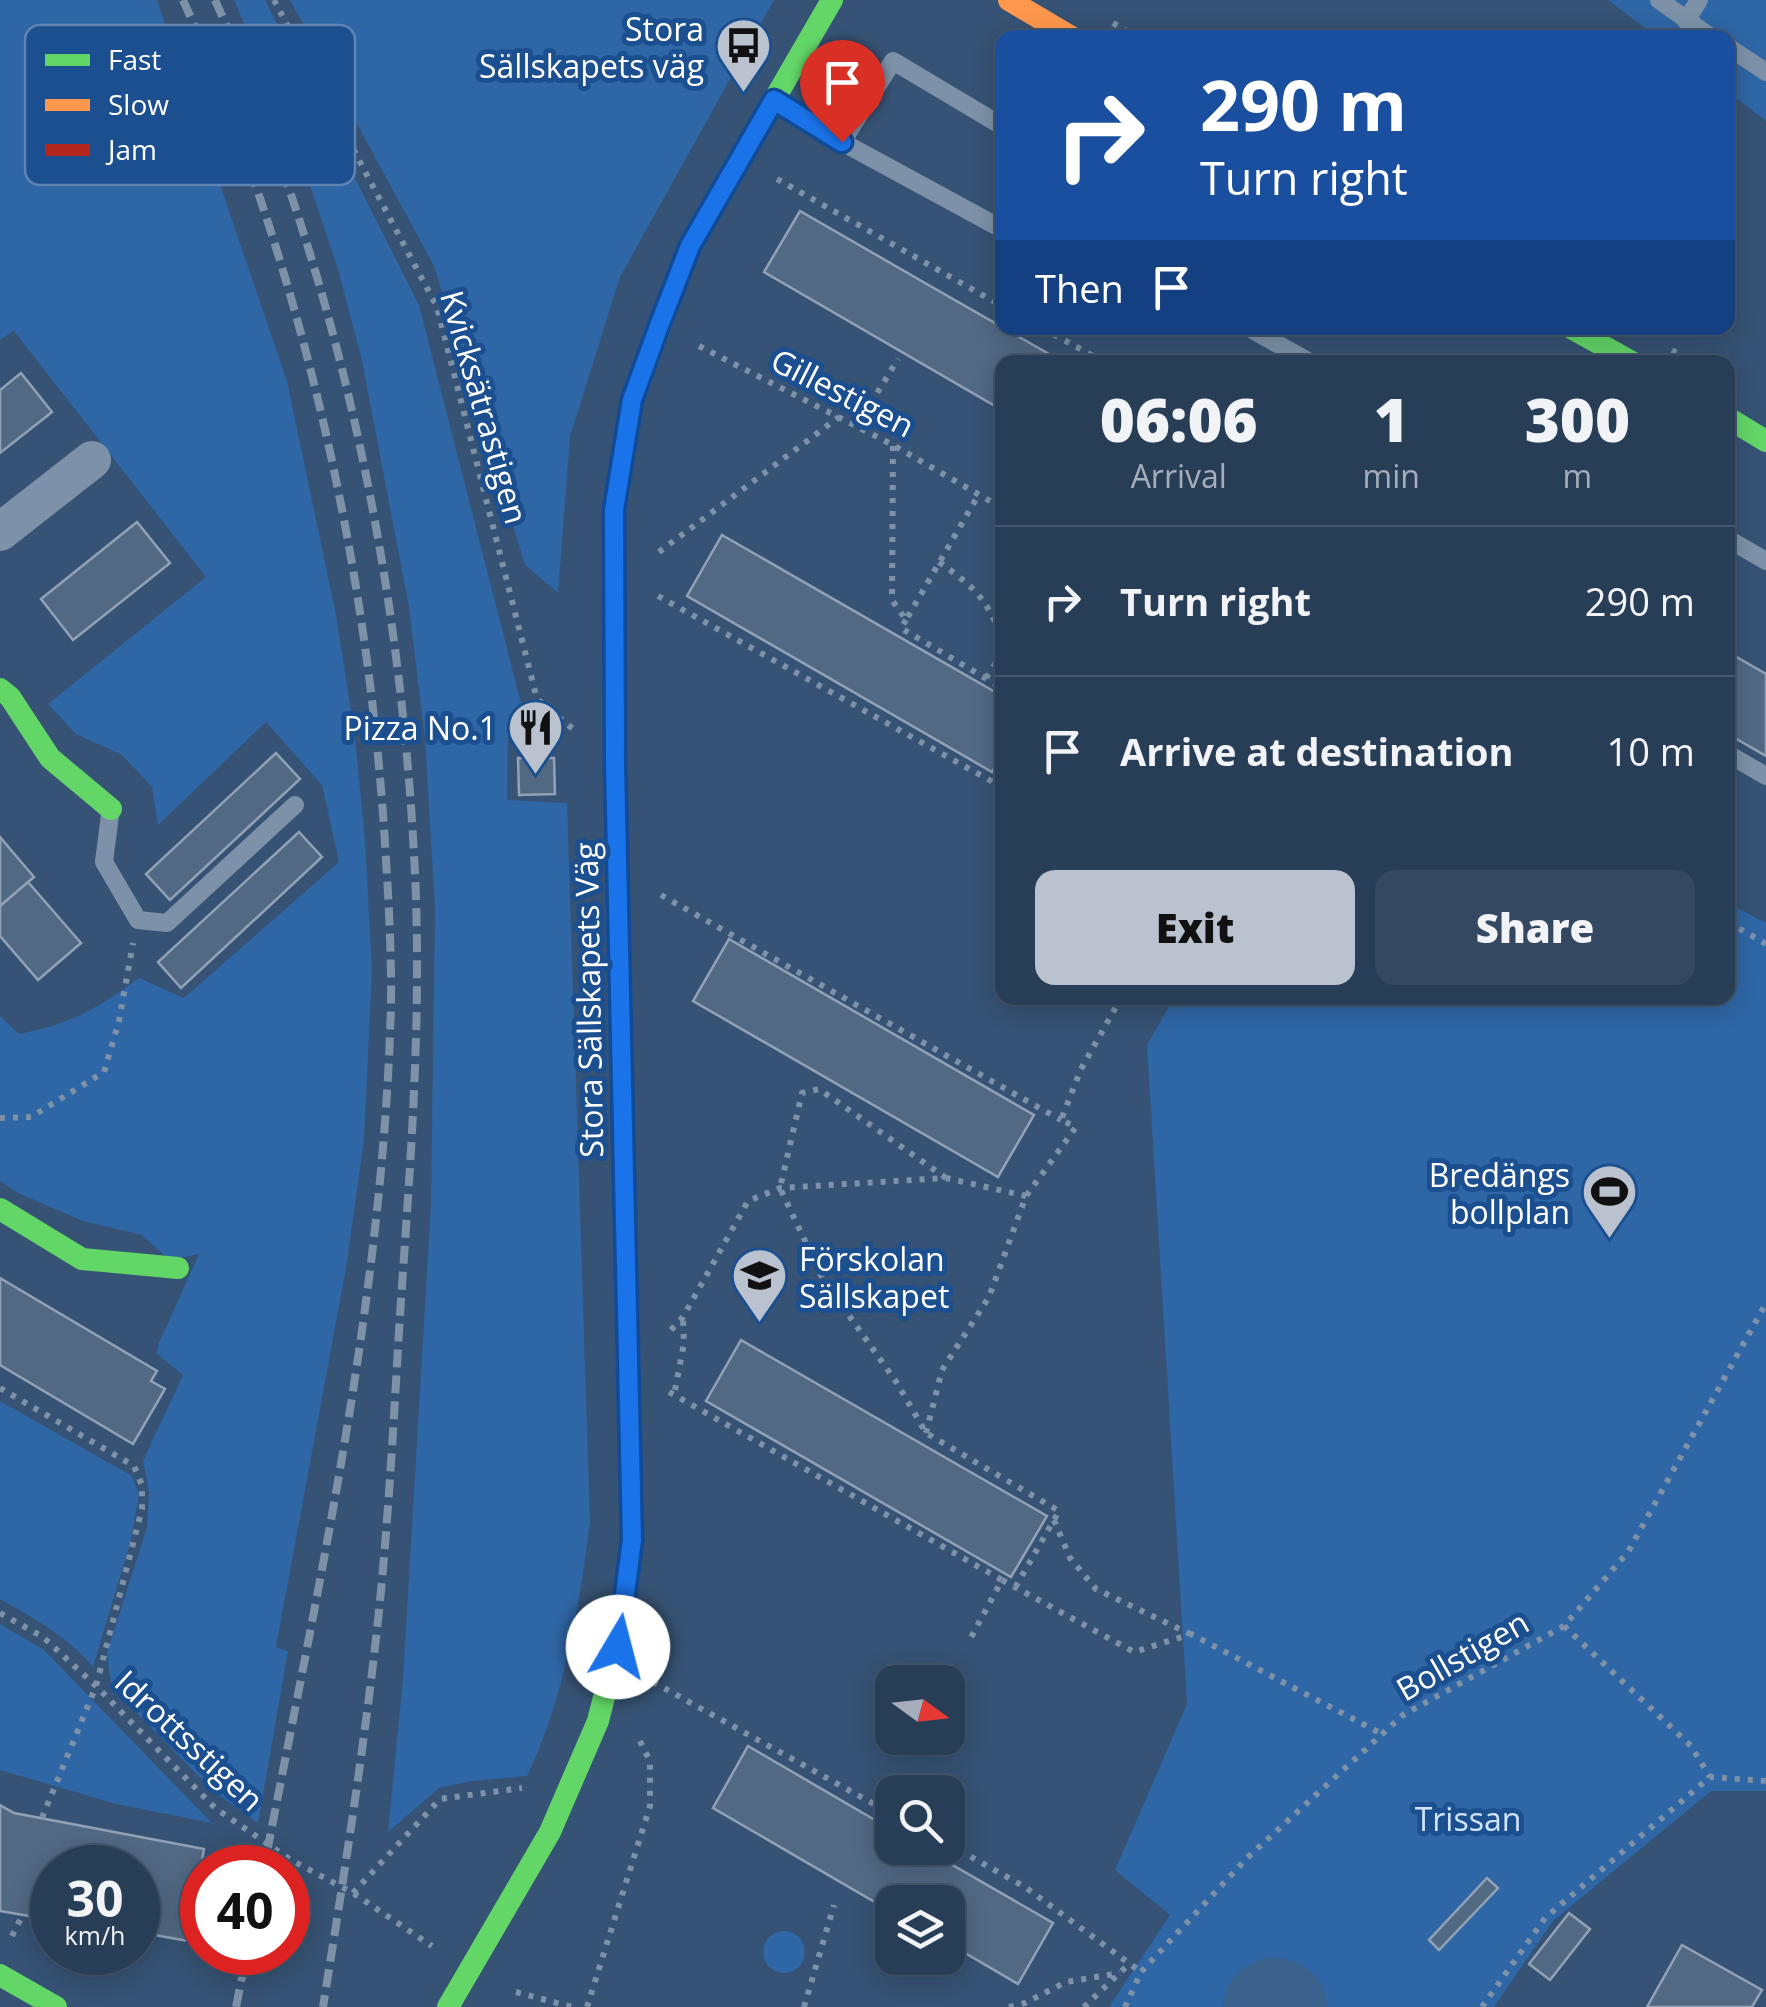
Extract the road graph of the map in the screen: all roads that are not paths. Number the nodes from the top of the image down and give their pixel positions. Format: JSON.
{"nodes":[{"id":1,"x":832,"y":0,"type":"edge"},
{"id":2,"x":1009,"y":0,"type":"edge"},
{"id":3,"x":1659,"y":0,"type":"edge"},
{"id":4,"x":1699,"y":0,"type":"edge"},
{"id":5,"x":1686,"y":21,"type":"junction"},
{"id":6,"x":1060,"y":30,"type":"edge"},
{"id":7,"x":1700,"y":30,"type":"edge"},
{"id":8,"x":1735,"y":52,"type":"edge"},
{"id":9,"x":1766,"y":72,"type":"edge"},
{"id":10,"x":774,"y":100,"type":"junction"},
{"id":11,"x":995,"y":122,"type":"edge"},
{"id":12,"x":842,"y":142,"type":"junction"},
{"id":13,"x":995,"y":225,"type":"edge"},
{"id":14,"x":1260,"y":335,"type":"edge"},
{"id":15,"x":1584,"y":335,"type":"edge"},
{"id":16,"x":1297,"y":355,"type":"edge"},
{"id":17,"x":1619,"y":355,"type":"edge"},
{"id":18,"x":1735,"y":424,"type":"edge"},
{"id":19,"x":1766,"y":441,"type":"edge"},
{"id":20,"x":92,"y":460,"type":"dead end"},
{"id":21,"x":0,"y":532,"type":"edge"},
{"id":22,"x":1735,"y":543,"type":"edge"},
{"id":23,"x":1766,"y":561,"type":"edge"},
{"id":24,"x":0,"y":689,"type":"edge"},
{"id":25,"x":1735,"y":758,"type":"edge"},
{"id":26,"x":1766,"y":776,"type":"edge"},
{"id":27,"x":295,"y":805,"type":"dead end"},
{"id":28,"x":111,"y":810,"type":"joint"},
{"id":29,"x":0,"y":1209,"type":"edge"},
{"id":30,"x":178,"y":1268,"type":"dead end"},
{"id":31,"x":0,"y":1974,"type":"edge"},
{"id":32,"x":28,"y":2001,"type":"edge"},
{"id":33,"x":56,"y":2007,"type":"edge"},
{"id":34,"x":448,"y":2007,"type":"edge"}],
"edges":[{"from":1,"to":10,"type":"street","name":"Stora Sällskapets Väg"},
{"from":2,"to":6,"type":"street"},
{"from":3,"to":5,"type":"lane"},
{"from":4,"to":5,"type":"lane"},
{"from":5,"to":7,"type":"lane"},
{"from":8,"to":9,"type":"lane"},
{"from":10,"to":12,"type":"lane"},
{"from":10,"to":34,"type":"street","name":"Stora Sällskapets Väg"},
{"from":11,"to":12,"type":"lane"},
{"from":12,"to":13,"type":"lane"},
{"from":14,"to":16,"type":"lane"},
{"from":15,"to":17,"type":"street"},
{"from":18,"to":19,"type":"street"},
{"from":20,"to":21,"type":"street"},
{"from":22,"to":23,"type":"lane"},
{"from":24,"to":28,"type":"street"},
{"from":25,"to":26,"type":"lane"},
{"from":27,"to":28,"type":"lane"},
{"from":29,"to":30,"type":"street"},
{"from":31,"to":32,"type":"street"},
{"from":32,"to":33,"type":"street"}]}
